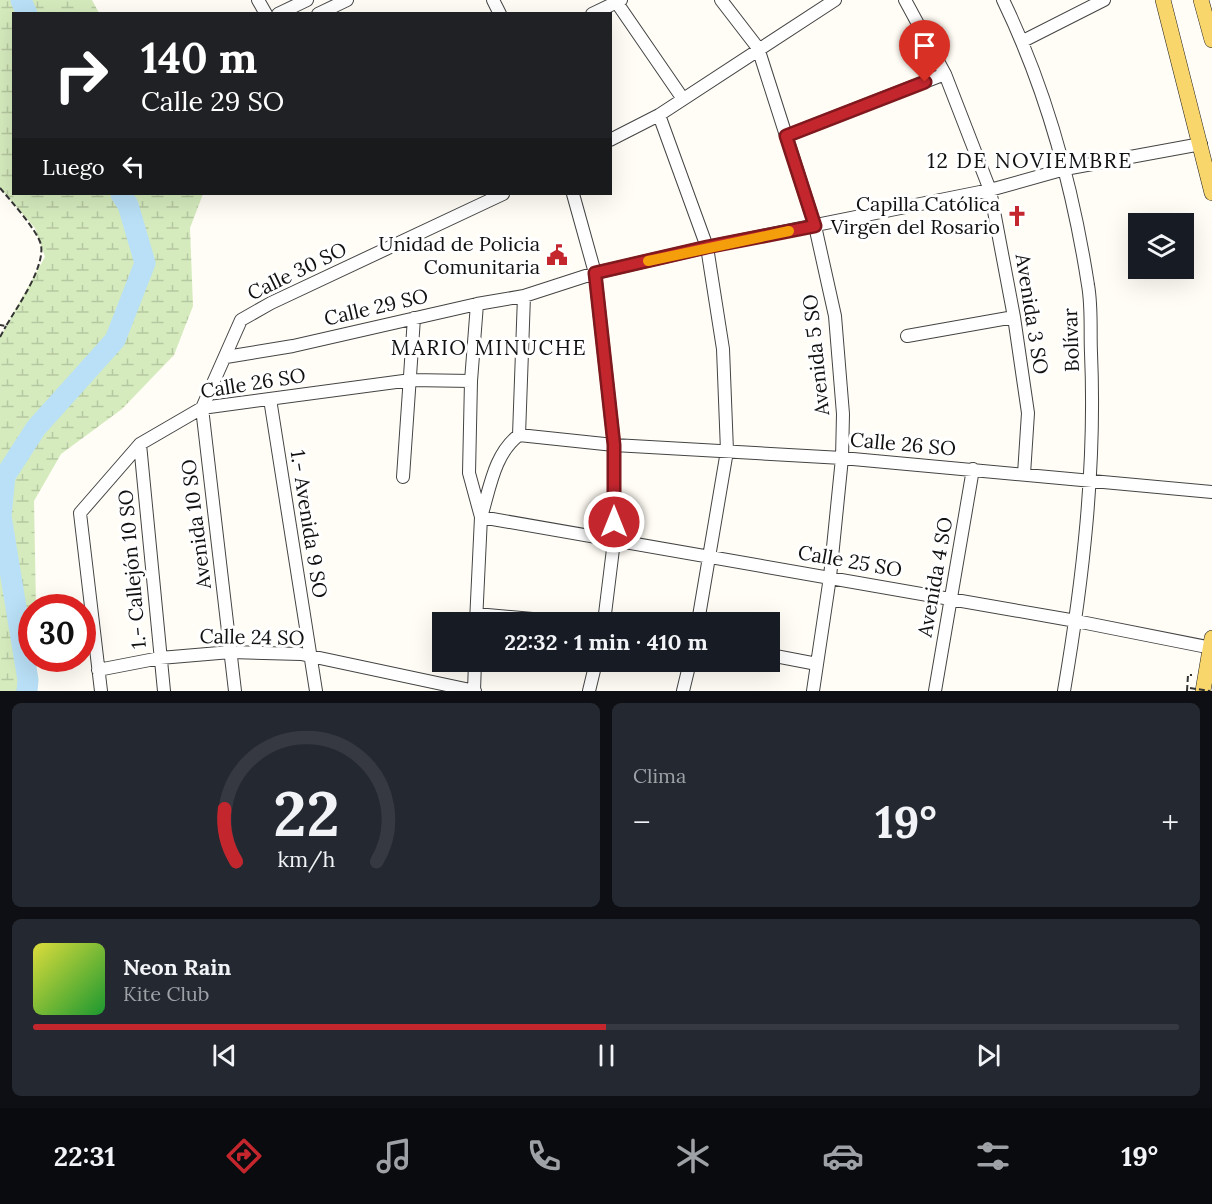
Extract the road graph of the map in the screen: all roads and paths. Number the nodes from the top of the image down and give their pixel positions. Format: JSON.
{"nodes":[{"id":1,"x":307,"y":0,"type":"edge"},
{"id":2,"x":347,"y":0,"type":"edge"},
{"id":3,"x":721,"y":0,"type":"edge"},
{"id":4,"x":835,"y":0,"type":"edge"},
{"id":5,"x":905,"y":0,"type":"edge"},
{"id":6,"x":1003,"y":0,"type":"edge"},
{"id":7,"x":1104,"y":0,"type":"edge"},
{"id":8,"x":1163,"y":0,"type":"edge"},
{"id":9,"x":1200,"y":0,"type":"edge"},
{"id":10,"x":618,"y":1,"type":"edge"},
{"id":11,"x":819,"y":4,"type":"edge"},
{"id":12,"x":282,"y":12,"type":"edge"},
{"id":13,"x":322,"y":12,"type":"edge"},
{"id":14,"x":596,"y":12,"type":"edge"},
{"id":15,"x":1023,"y":40,"type":"junction"},
{"id":16,"x":1212,"y":40,"type":"edge"},
{"id":17,"x":758,"y":48,"type":"junction"},
{"id":18,"x":945,"y":74,"type":"junction"},
{"id":19,"x":683,"y":99,"type":"junction"},
{"id":20,"x":659,"y":115,"type":"junction"},
{"id":21,"x":786,"y":136,"type":"junction"},
{"id":22,"x":612,"y":139,"type":"edge"},
{"id":23,"x":1202,"y":144,"type":"junction"},
{"id":24,"x":1065,"y":169,"type":"junction"},
{"id":25,"x":0,"y":188,"type":"edge"},
{"id":26,"x":990,"y":190,"type":"junction"},
{"id":27,"x":1212,"y":193,"type":"edge"},
{"id":28,"x":501,"y":195,"type":"edge"},
{"id":29,"x":573,"y":195,"type":"edge"},
{"id":30,"x":815,"y":226,"type":"junction"},
{"id":31,"x":707,"y":247,"type":"junction"},
{"id":32,"x":595,"y":273,"type":"junction"},
{"id":33,"x":524,"y":296,"type":"junction"},
{"id":34,"x":477,"y":304,"type":"junction"},
{"id":35,"x":1014,"y":317,"type":"junction"},
{"id":36,"x":414,"y":318,"type":"junction"},
{"id":37,"x":0,"y":325,"type":"edge"},
{"id":38,"x":6,"y":326,"type":"junction"},
{"id":39,"x":907,"y":336,"type":"dead end"},
{"id":40,"x":0,"y":337,"type":"edge"},
{"id":41,"x":226,"y":357,"type":"junction"},
{"id":42,"x":411,"y":380,"type":"junction"},
{"id":43,"x":471,"y":381,"type":"junction"},
{"id":44,"x":270,"y":399,"type":"junction"},
{"id":45,"x":202,"y":408,"type":"junction"},
{"id":46,"x":519,"y":435,"type":"junction"},
{"id":47,"x":140,"y":444,"type":"junction"},
{"id":48,"x":614,"y":445,"type":"junction"},
{"id":49,"x":727,"y":451,"type":"junction"},
{"id":50,"x":842,"y":458,"type":"junction"},
{"id":51,"x":973,"y":470,"type":"junction"},
{"id":52,"x":1024,"y":474,"type":"junction"},
{"id":53,"x":403,"y":477,"type":"dead end"},
{"id":54,"x":1091,"y":480,"type":"junction"},
{"id":55,"x":1212,"y":492,"type":"edge"},
{"id":56,"x":481,"y":517,"type":"junction"},
{"id":57,"x":614,"y":541,"type":"junction"},
{"id":58,"x":710,"y":555,"type":"junction"},
{"id":59,"x":830,"y":577,"type":"junction"},
{"id":60,"x":951,"y":599,"type":"junction"},
{"id":61,"x":476,"y":612,"type":"edge"},
{"id":62,"x":605,"y":612,"type":"edge"},
{"id":63,"x":700,"y":612,"type":"edge"},
{"id":64,"x":1076,"y":621,"type":"junction"},
{"id":65,"x":1211,"y":645,"type":"edge"},
{"id":66,"x":231,"y":652,"type":"junction"},
{"id":67,"x":311,"y":657,"type":"junction"},
{"id":68,"x":780,"y":657,"type":"edge"},
{"id":69,"x":160,"y":658,"type":"junction"},
{"id":70,"x":817,"y":664,"type":"junction"},
{"id":71,"x":98,"y":670,"type":"junction"},
{"id":72,"x":475,"y":672,"type":"edge"},
{"id":73,"x":594,"y":672,"type":"edge"},
{"id":74,"x":688,"y":672,"type":"edge"},
{"id":75,"x":1196,"y":689,"type":"edge"},
{"id":76,"x":101,"y":691,"type":"edge"},
{"id":77,"x":164,"y":691,"type":"edge"},
{"id":78,"x":235,"y":691,"type":"edge"},
{"id":79,"x":316,"y":691,"type":"edge"},
{"id":80,"x":475,"y":691,"type":"edge"},
{"id":81,"x":589,"y":691,"type":"edge"},
{"id":82,"x":683,"y":691,"type":"edge"},
{"id":83,"x":813,"y":691,"type":"edge"},
{"id":84,"x":935,"y":691,"type":"edge"},
{"id":85,"x":1064,"y":691,"type":"edge"},
{"id":86,"x":1187,"y":691,"type":"edge"},
{"id":87,"x":1210,"y":691,"type":"edge"}],
"edges":[{"from":1,"to":12,"type":"street"},
{"from":2,"to":13,"type":"street"},
{"from":3,"to":17,"type":"street","name":"Avenida 5 SO"},
{"from":4,"to":11,"type":"street"},
{"from":5,"to":18,"type":"street","name":"Avenida 3 SO"},
{"from":6,"to":15,"type":"street","name":"Bolívar"},
{"from":7,"to":15,"type":"street"},
{"from":8,"to":23,"type":"main road"},
{"from":9,"to":16,"type":"main road"},
{"from":10,"to":14,"type":"street"},
{"from":10,"to":19,"type":"street"},
{"from":11,"to":17,"type":"street"},
{"from":15,"to":24,"type":"street","name":"Bolívar"},
{"from":17,"to":19,"type":"street"},
{"from":17,"to":21,"type":"street","name":"Avenida 5 SO"},
{"from":18,"to":21,"type":"street"},
{"from":18,"to":26,"type":"street","name":"Avenida 3 SO"},
{"from":19,"to":20,"type":"street"},
{"from":20,"to":22,"type":"street"},
{"from":20,"to":31,"type":"street"},
{"from":21,"to":30,"type":"street","name":"Avenida 5 SO"},
{"from":23,"to":24,"type":"street","name":"Calle 29 SO"},
{"from":23,"to":27,"type":"main road"},
{"from":24,"to":26,"type":"street","name":"Calle 29 SO"},
{"from":24,"to":54,"type":"street","name":"Bolívar"},
{"from":25,"to":38,"type":"path"},
{"from":26,"to":30,"type":"street","name":"Calle 29 SO"},
{"from":26,"to":35,"type":"street","name":"Avenida 3 SO"},
{"from":28,"to":41,"type":"street","name":"Calle 30 SO"},
{"from":29,"to":32,"type":"street"},
{"from":30,"to":31,"type":"street","name":"Calle 29 SO"},
{"from":30,"to":50,"type":"street","name":"Avenida 5 SO"},
{"from":31,"to":32,"type":"street","name":"Calle 29 SO"},
{"from":31,"to":49,"type":"street"},
{"from":32,"to":33,"type":"street","name":"Calle 29 SO"},
{"from":32,"to":48,"type":"street"},
{"from":33,"to":34,"type":"street","name":"Calle 29 SO"},
{"from":33,"to":46,"type":"street"},
{"from":34,"to":36,"type":"street","name":"Calle 29 SO"},
{"from":34,"to":43,"type":"street"},
{"from":35,"to":39,"type":"street"},
{"from":35,"to":52,"type":"street","name":"Avenida 3 SO"},
{"from":36,"to":41,"type":"street","name":"Calle 29 SO"},
{"from":36,"to":42,"type":"street"},
{"from":37,"to":38,"type":"path"},
{"from":38,"to":40,"type":"path"},
{"from":41,"to":45,"type":"street"},
{"from":42,"to":43,"type":"street","name":"Calle 26 SO"},
{"from":42,"to":44,"type":"street","name":"Calle 26 SO"},
{"from":42,"to":53,"type":"street"},
{"from":43,"to":56,"type":"street"},
{"from":44,"to":45,"type":"street","name":"Calle 26 SO"},
{"from":44,"to":67,"type":"street","name":"1.- Avenida 9 SO"},
{"from":45,"to":47,"type":"street","name":"Calle 26 SO"},
{"from":45,"to":66,"type":"street","name":"Avenida 10 SO"},
{"from":46,"to":48,"type":"street","name":"Calle 26 SO"},
{"from":46,"to":56,"type":"street"},
{"from":47,"to":69,"type":"street","name":"1.- Callejón 10 SO"},
{"from":47,"to":71,"type":"street","name":"Calle 26 SO"},
{"from":48,"to":49,"type":"street","name":"Calle 26 SO"},
{"from":48,"to":57,"type":"street"},
{"from":49,"to":50,"type":"street","name":"Calle 26 SO"},
{"from":49,"to":58,"type":"street"},
{"from":50,"to":51,"type":"street","name":"Calle 26 SO"},
{"from":50,"to":59,"type":"street","name":"Avenida 5 SO"},
{"from":51,"to":52,"type":"street","name":"Calle 26 SO"},
{"from":51,"to":60,"type":"street","name":"Avenida 4 SO"},
{"from":52,"to":54,"type":"street","name":"Calle 26 SO"},
{"from":54,"to":55,"type":"street","name":"Calle 26 SO"},
{"from":54,"to":64,"type":"street","name":"Bolívar"},
{"from":56,"to":57,"type":"street","name":"Calle 25 SO"},
{"from":56,"to":61,"type":"street"},
{"from":57,"to":58,"type":"street","name":"Calle 25 SO"},
{"from":57,"to":62,"type":"street"},
{"from":58,"to":59,"type":"street","name":"Calle 25 SO"},
{"from":58,"to":63,"type":"street"},
{"from":59,"to":60,"type":"street","name":"Calle 25 SO"},
{"from":59,"to":70,"type":"street","name":"Avenida 5 SO"},
{"from":60,"to":64,"type":"street","name":"Calle 25 SO"},
{"from":60,"to":84,"type":"street","name":"Avenida 4 SO"},
{"from":64,"to":65,"type":"street","name":"Calle 25 SO"},
{"from":64,"to":85,"type":"street","name":"Bolívar"},
{"from":65,"to":75,"type":"main road"},
{"from":66,"to":67,"type":"street","name":"Calle 24 SO"},
{"from":66,"to":69,"type":"street","name":"Calle 24 SO"},
{"from":66,"to":78,"type":"street","name":"Avenida 10 SO"},
{"from":67,"to":79,"type":"street","name":"1.- Avenida 9 SO"},
{"from":67,"to":80,"type":"street","name":"Calle 24 SO"},
{"from":68,"to":70,"type":"street"},
{"from":69,"to":71,"type":"street","name":"Calle 24 SO"},
{"from":69,"to":77,"type":"street","name":"1.- Callejón 10 SO"},
{"from":70,"to":83,"type":"street","name":"Avenida 5 SO"},
{"from":71,"to":76,"type":"street"},
{"from":72,"to":80,"type":"street"},
{"from":73,"to":81,"type":"street"},
{"from":74,"to":82,"type":"street"},
{"from":75,"to":86,"type":"path"},
{"from":75,"to":87,"type":"path","bridge":true}]}
